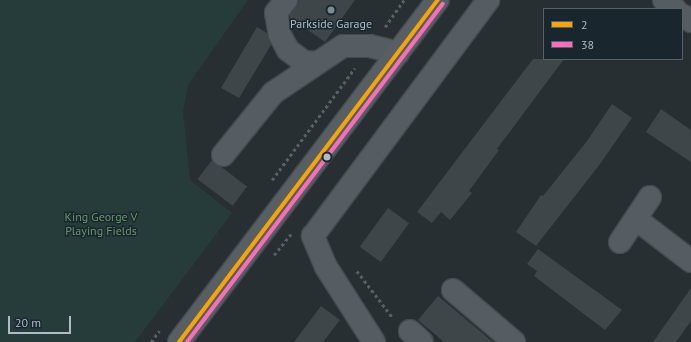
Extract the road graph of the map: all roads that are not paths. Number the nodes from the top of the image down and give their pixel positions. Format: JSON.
{"nodes":[{"id":1,"x":286,"y":0,"type":"edge"},
{"id":2,"x":438,"y":0,"type":"edge"},
{"id":3,"x":488,"y":0,"type":"edge"},
{"id":4,"x":664,"y":0,"type":"edge"},
{"id":5,"x":674,"y":8,"type":"edge"},
{"id":6,"x":398,"y":53,"type":"junction"},
{"id":7,"x":317,"y":63,"type":"junction"},
{"id":8,"x":223,"y":155,"type":"dead end"},
{"id":9,"x":650,"y":197,"type":"dead end"},
{"id":10,"x":636,"y":219,"type":"junction"},
{"id":11,"x":620,"y":242,"type":"dead end"},
{"id":12,"x":691,"y":261,"type":"edge"},
{"id":13,"x":453,"y":290,"type":"dead end"},
{"id":14,"x":179,"y":342,"type":"edge"},
{"id":15,"x":374,"y":342,"type":"edge"},
{"id":16,"x":514,"y":342,"type":"edge"}],
"edges":[{"from":1,"to":7,"type":"street"},
{"from":2,"to":6,"type":"main road"},
{"from":3,"to":15,"type":"street"},
{"from":4,"to":5,"type":"street"},
{"from":6,"to":7,"type":"street"},
{"from":6,"to":14,"type":"main road"},
{"from":7,"to":8,"type":"street"},
{"from":9,"to":10,"type":"street"},
{"from":10,"to":11,"type":"street"},
{"from":10,"to":12,"type":"street"},
{"from":13,"to":16,"type":"street"}]}
